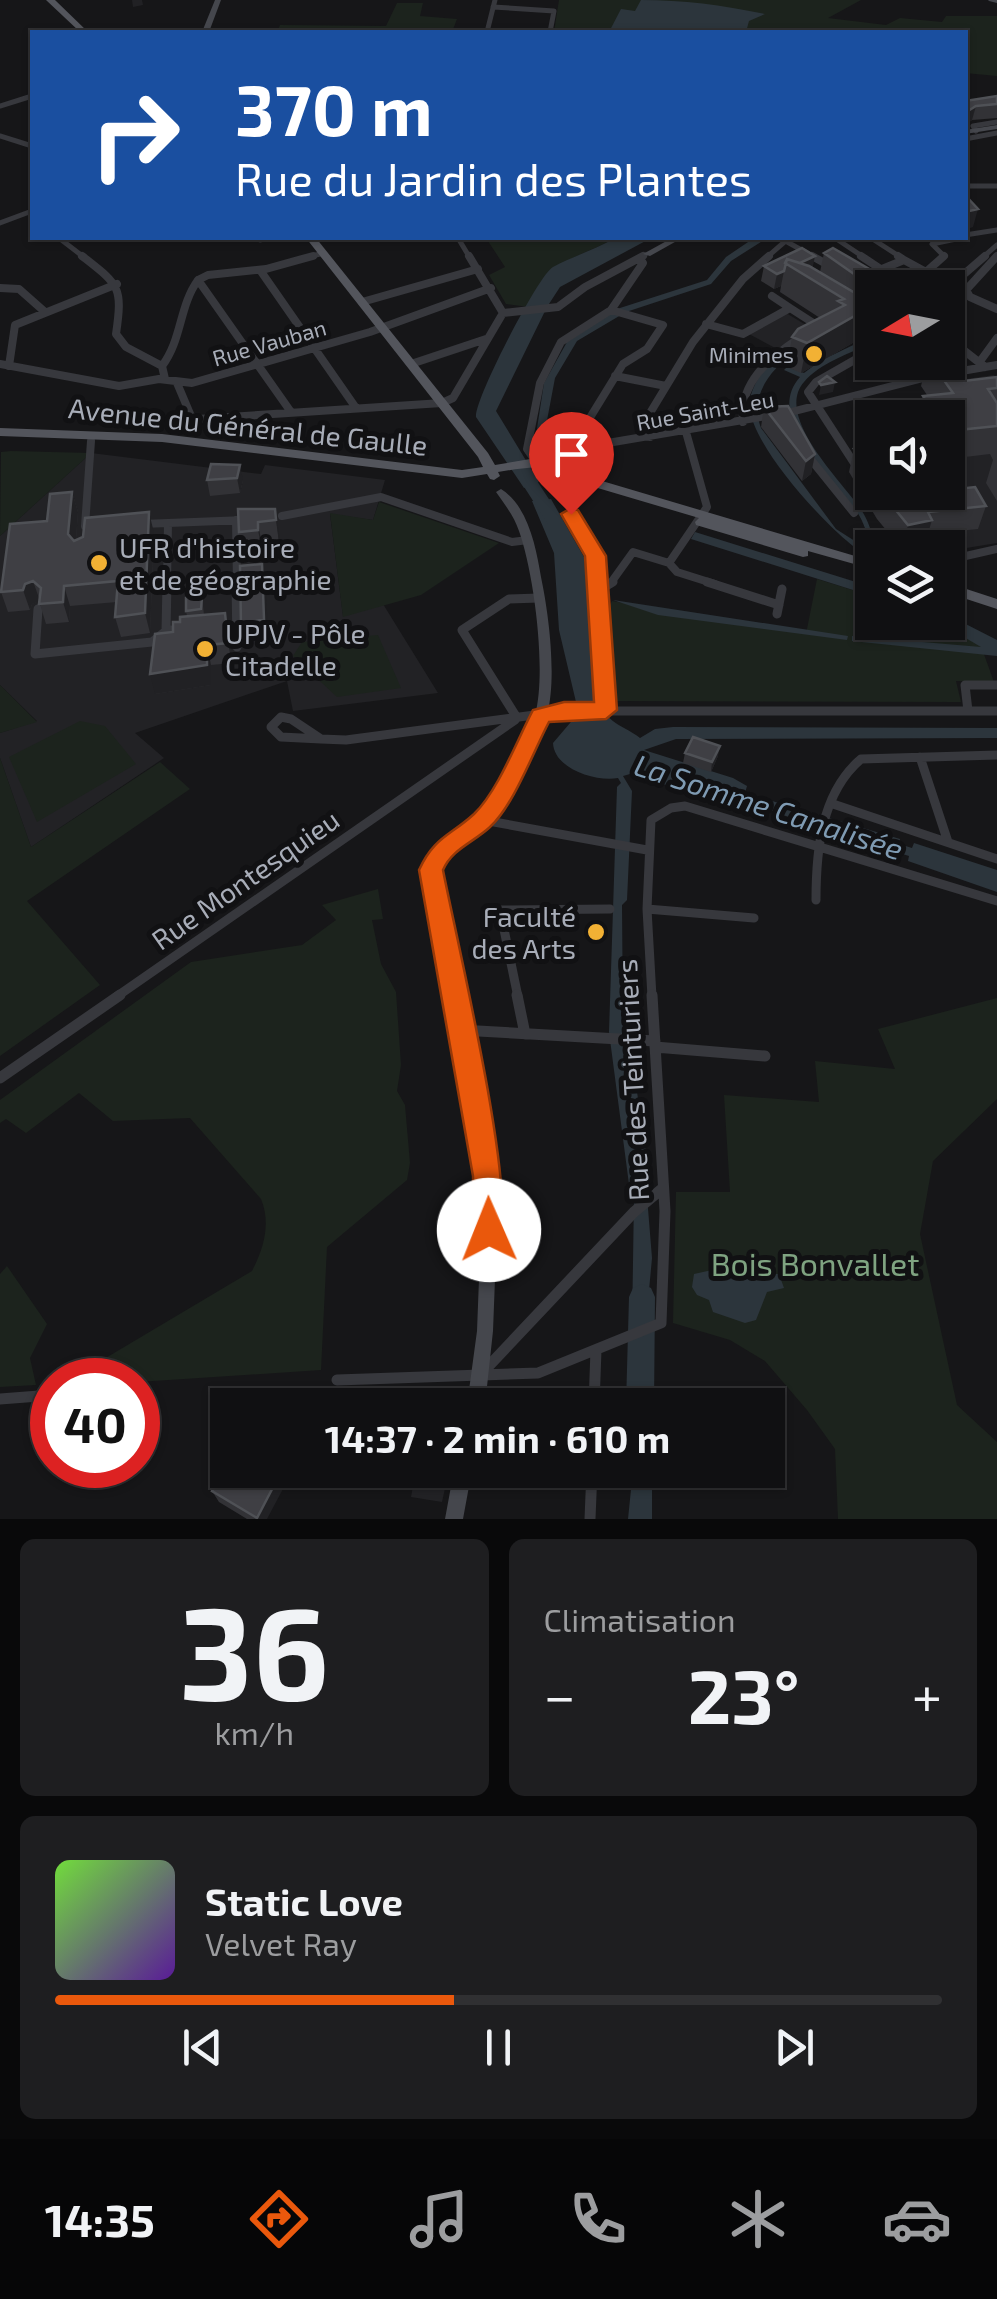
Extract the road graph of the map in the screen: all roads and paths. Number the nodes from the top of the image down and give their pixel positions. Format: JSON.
{"nodes":[{"id":1,"x":50,"y":0,"type":"edge"},
{"id":2,"x":218,"y":0,"type":"edge"},
{"id":3,"x":494,"y":3,"type":"edge"},
{"id":4,"x":82,"y":30,"type":"edge"},
{"id":5,"x":206,"y":30,"type":"edge"},
{"id":6,"x":487,"y":30,"type":"edge"},
{"id":7,"x":550,"y":30,"type":"edge"},
{"id":8,"x":30,"y":97,"type":"edge"},
{"id":9,"x":0,"y":106,"type":"edge"},
{"id":10,"x":997,"y":127,"type":"edge"},
{"id":11,"x":968,"y":134,"type":"edge"},
{"id":12,"x":968,"y":135,"type":"edge"},
{"id":13,"x":0,"y":136,"type":"edge"},
{"id":14,"x":30,"y":145,"type":"edge"},
{"id":15,"x":968,"y":186,"type":"edge"},
{"id":16,"x":997,"y":186,"type":"edge"},
{"id":17,"x":30,"y":214,"type":"edge"},
{"id":18,"x":0,"y":223,"type":"edge"},
{"id":19,"x":997,"y":230,"type":"edge"},
{"id":20,"x":982,"y":232,"type":"joint"},
{"id":21,"x":968,"y":235,"type":"edge"},
{"id":22,"x":62,"y":240,"type":"edge"},
{"id":23,"x":315,"y":240,"type":"edge"},
{"id":24,"x":459,"y":240,"type":"edge"},
{"id":25,"x":674,"y":240,"type":"edge"},
{"id":26,"x":783,"y":240,"type":"edge"},
{"id":27,"x":788,"y":240,"type":"edge"},
{"id":28,"x":838,"y":240,"type":"edge"},
{"id":29,"x":874,"y":240,"type":"edge"},
{"id":30,"x":925,"y":240,"type":"edge"},
{"id":31,"x":948,"y":240,"type":"edge"},
{"id":32,"x":932,"y":244,"type":"junction"},
{"id":33,"x":997,"y":245,"type":"edge"},
{"id":34,"x":324,"y":253,"type":"junction"},
{"id":35,"x":643,"y":256,"type":"junction"},
{"id":36,"x":997,"y":256,"type":"edge"},
{"id":37,"x":904,"y":260,"type":"junction"},
{"id":38,"x":478,"y":269,"type":"junction"},
{"id":39,"x":882,"y":269,"type":"joint"},
{"id":40,"x":260,"y":270,"type":"junction"},
{"id":41,"x":965,"y":273,"type":"edge"},
{"id":42,"x":842,"y":274,"type":"edge"},
{"id":43,"x":198,"y":280,"type":"junction"},
{"id":44,"x":116,"y":284,"type":"junction"},
{"id":45,"x":0,"y":288,"type":"edge"},
{"id":46,"x":491,"y":288,"type":"junction"},
{"id":47,"x":968,"y":293,"type":"joint"},
{"id":48,"x":772,"y":296,"type":"dead end"},
{"id":49,"x":362,"y":302,"type":"junction"},
{"id":50,"x":790,"y":308,"type":"junction"},
{"id":51,"x":611,"y":310,"type":"junction"},
{"id":52,"x":997,"y":310,"type":"edge"},
{"id":53,"x":522,"y":311,"type":"joint"},
{"id":54,"x":44,"y":312,"type":"junction"},
{"id":55,"x":504,"y":313,"type":"junction"},
{"id":56,"x":624,"y":313,"type":"joint"},
{"id":57,"x":664,"y":325,"type":"joint"},
{"id":58,"x":708,"y":325,"type":"junction"},
{"id":59,"x":383,"y":328,"type":"junction"},
{"id":60,"x":997,"y":338,"type":"edge"},
{"id":61,"x":486,"y":339,"type":"junction"},
{"id":62,"x":316,"y":348,"type":"junction"},
{"id":63,"x":965,"y":351,"type":"edge"},
{"id":64,"x":855,"y":360,"type":"edge"},
{"id":65,"x":259,"y":364,"type":"junction"},
{"id":66,"x":412,"y":364,"type":"junction"},
{"id":67,"x":983,"y":364,"type":"junction"},
{"id":68,"x":4,"y":365,"type":"edge"},
{"id":69,"x":162,"y":366,"type":"junction"},
{"id":70,"x":997,"y":366,"type":"edge"},
{"id":71,"x":616,"y":376,"type":"junction"},
{"id":72,"x":165,"y":379,"type":"junction"},
{"id":73,"x":177,"y":383,"type":"junction"},
{"id":74,"x":666,"y":386,"type":"junction"},
{"id":75,"x":442,"y":403,"type":"junction"},
{"id":76,"x":818,"y":405,"type":"junction"},
{"id":77,"x":356,"y":408,"type":"junction"},
{"id":78,"x":290,"y":412,"type":"junction"},
{"id":79,"x":578,"y":420,"type":"dead end"},
{"id":80,"x":751,"y":420,"type":"junction"},
{"id":81,"x":583,"y":429,"type":"junction"},
{"id":82,"x":0,"y":432,"type":"edge"},
{"id":83,"x":686,"y":432,"type":"junction"},
{"id":84,"x":656,"y":436,"type":"junction"},
{"id":85,"x":91,"y":441,"type":"dead end"},
{"id":86,"x":590,"y":446,"type":"junction"},
{"id":87,"x":564,"y":454,"type":"junction"},
{"id":88,"x":806,"y":454,"type":"edge"},
{"id":89,"x":530,"y":461,"type":"junction"},
{"id":90,"x":855,"y":464,"type":"edge"},
{"id":91,"x":492,"y":473,"type":"junction"},
{"id":92,"x":854,"y":513,"type":"dead end"},
{"id":93,"x":571,"y":514,"type":"dead end"},
{"id":94,"x":282,"y":516,"type":"dead end"},
{"id":95,"x":263,"y":519,"type":"edge"},
{"id":96,"x":236,"y":520,"type":"junction"},
{"id":97,"x":168,"y":523,"type":"junction"},
{"id":98,"x":136,"y":524,"type":"edge"},
{"id":99,"x":694,"y":525,"type":"junction"},
{"id":100,"x":102,"y":528,"type":"edge"},
{"id":101,"x":84,"y":529,"type":"junction"},
{"id":102,"x":526,"y":536,"type":"junction"},
{"id":103,"x":83,"y":541,"type":"edge"},
{"id":104,"x":997,"y":549,"type":"edge"},
{"id":105,"x":965,"y":556,"type":"edge"},
{"id":106,"x":855,"y":561,"type":"edge"},
{"id":107,"x":669,"y":563,"type":"junction"},
{"id":108,"x":855,"y":569,"type":"edge"},
{"id":109,"x":782,"y":589,"type":"dead end"},
{"id":110,"x":598,"y":591,"type":"junction"},
{"id":111,"x":965,"y":594,"type":"edge"},
{"id":112,"x":539,"y":598,"type":"junction"},
{"id":113,"x":965,"y":602,"type":"edge"},
{"id":114,"x":997,"y":604,"type":"edge"},
{"id":115,"x":38,"y":609,"type":"edge"},
{"id":116,"x":997,"y":613,"type":"edge"},
{"id":117,"x":236,"y":624,"type":"junction"},
{"id":118,"x":201,"y":627,"type":"edge"},
{"id":119,"x":184,"y":629,"type":"edge"},
{"id":120,"x":166,"y":631,"type":"junction"},
{"id":121,"x":237,"y":647,"type":"dead end"},
{"id":122,"x":997,"y":685,"type":"edge"},
{"id":123,"x":606,"y":710,"type":"junction"},
{"id":124,"x":968,"y":711,"type":"junction"},
{"id":125,"x":997,"y":711,"type":"edge"},
{"id":126,"x":541,"y":716,"type":"junction"},
{"id":127,"x":518,"y":718,"type":"junction"},
{"id":128,"x":321,"y":739,"type":"junction"},
{"id":129,"x":997,"y":755,"type":"edge"},
{"id":130,"x":920,"y":757,"type":"junction"},
{"id":131,"x":832,"y":804,"type":"junction"},
{"id":132,"x":483,"y":820,"type":"junction"},
{"id":133,"x":819,"y":841,"type":"junction"},
{"id":134,"x":948,"y":842,"type":"junction"},
{"id":135,"x":647,"y":850,"type":"junction"},
{"id":136,"x":997,"y":859,"type":"edge"},
{"id":137,"x":816,"y":900,"type":"dead end"},
{"id":138,"x":997,"y":901,"type":"edge"},
{"id":139,"x":610,"y":909,"type":"dead end"},
{"id":140,"x":647,"y":909,"type":"junction"},
{"id":141,"x":754,"y":918,"type":"dead end"},
{"id":142,"x":460,"y":1030,"type":"junction"},
{"id":143,"x":525,"y":1034,"type":"junction"},
{"id":144,"x":655,"y":1044,"type":"junction"},
{"id":145,"x":765,"y":1056,"type":"dead end"},
{"id":146,"x":0,"y":1078,"type":"edge"},
{"id":147,"x":658,"y":1191,"type":"junction"},
{"id":148,"x":632,"y":1336,"type":"joint"},
{"id":149,"x":596,"y":1350,"type":"junction"},
{"id":150,"x":481,"y":1374,"type":"junction"},
{"id":151,"x":337,"y":1380,"type":"dead end"},
{"id":152,"x":479,"y":1388,"type":"edge"},
{"id":153,"x":595,"y":1388,"type":"edge"},
{"id":154,"x":30,"y":1397,"type":"edge"},
{"id":155,"x":0,"y":1399,"type":"edge"},
{"id":156,"x":460,"y":1488,"type":"edge"},
{"id":157,"x":591,"y":1488,"type":"edge"},
{"id":158,"x":454,"y":1519,"type":"edge"},
{"id":159,"x":590,"y":1519,"type":"edge"}],
"edges":[{"from":1,"to":4,"type":"main road"},
{"from":2,"to":5,"type":"street"},
{"from":3,"to":6,"type":"street"},
{"from":3,"to":7,"type":"street"},
{"from":8,"to":9,"type":"street"},
{"from":10,"to":11,"type":"street"},
{"from":10,"to":12,"type":"street"},
{"from":13,"to":14,"type":"street"},
{"from":15,"to":16,"type":"street"},
{"from":17,"to":18,"type":"street"},
{"from":19,"to":20,"type":"street"},
{"from":20,"to":21,"type":"street"},
{"from":22,"to":44,"type":"street"},
{"from":23,"to":34,"type":"main road"},
{"from":24,"to":38,"type":"street"},
{"from":25,"to":35,"type":"street"},
{"from":26,"to":58,"type":"street"},
{"from":27,"to":42,"type":"street"},
{"from":28,"to":39,"type":"street"},
{"from":29,"to":37,"type":"street"},
{"from":30,"to":32,"type":"street"},
{"from":31,"to":32,"type":"street"},
{"from":32,"to":37,"type":"street"},
{"from":33,"to":41,"type":"street"},
{"from":34,"to":40,"type":"street"},
{"from":34,"to":49,"type":"main road"},
{"from":35,"to":51,"type":"street"},
{"from":35,"to":53,"type":"street"},
{"from":36,"to":47,"type":"street"},
{"from":37,"to":39,"type":"street"},
{"from":38,"to":46,"type":"street"},
{"from":38,"to":49,"type":"street"},
{"from":40,"to":43,"type":"street"},
{"from":40,"to":62,"type":"street"},
{"from":43,"to":65,"type":"street"},
{"from":43,"to":69,"type":"street"},
{"from":44,"to":54,"type":"street"},
{"from":44,"to":69,"type":"street"},
{"from":45,"to":54,"type":"street"},
{"from":46,"to":55,"type":"street"},
{"from":46,"to":59,"type":"street","name":"Rue Vauban"},
{"from":47,"to":52,"type":"street"},
{"from":48,"to":50,"type":"street"},
{"from":49,"to":59,"type":"main road"},
{"from":50,"to":58,"type":"street"},
{"from":50,"to":80,"type":"street"},
{"from":51,"to":56,"type":"street"},
{"from":51,"to":89,"type":"street"},
{"from":53,"to":55,"type":"street"},
{"from":54,"to":68,"type":"street"},
{"from":55,"to":61,"type":"street"},
{"from":56,"to":57,"type":"street"},
{"from":57,"to":71,"type":"street"},
{"from":58,"to":74,"type":"street"},
{"from":59,"to":62,"type":"street","name":"Rue Vauban"},
{"from":59,"to":66,"type":"main road"},
{"from":60,"to":67,"type":"street"},
{"from":61,"to":66,"type":"street"},
{"from":61,"to":75,"type":"street"},
{"from":62,"to":65,"type":"street","name":"Rue Vauban"},
{"from":62,"to":77,"type":"street"},
{"from":63,"to":67,"type":"street"},
{"from":64,"to":76,"type":"street"},
{"from":65,"to":73,"type":"street","name":"Rue Vauban"},
{"from":65,"to":78,"type":"street"},
{"from":66,"to":75,"type":"main road"},
{"from":67,"to":70,"type":"street","name":"Rue Saint-Leu"},
{"from":67,"to":76,"type":"street","name":"Rue Saint-Leu"},
{"from":68,"to":72,"type":"street"},
{"from":69,"to":72,"type":"street"},
{"from":71,"to":74,"type":"street"},
{"from":71,"to":81,"type":"street"},
{"from":72,"to":73,"type":"street","name":"Rue Vauban"},
{"from":73,"to":78,"type":"street"},
{"from":74,"to":84,"type":"street"},
{"from":75,"to":77,"type":"street"},
{"from":75,"to":91,"type":"main road"},
{"from":76,"to":80,"type":"street","name":"Rue Saint-Leu"},
{"from":76,"to":90,"type":"street"},
{"from":77,"to":78,"type":"street"},
{"from":79,"to":81,"type":"street"},
{"from":80,"to":83,"type":"street","name":"Rue Saint-Leu"},
{"from":81,"to":86,"type":"street"},
{"from":82,"to":91,"type":"main road","name":"Avenue du Général de Gaulle"},
{"from":83,"to":84,"type":"street","name":"Rue Saint-Leu"},
{"from":83,"to":99,"type":"street"},
{"from":84,"to":86,"type":"street","name":"Rue Saint-Leu"},
{"from":85,"to":101,"type":"street"},
{"from":86,"to":87,"type":"street","name":"Rue Saint-Leu"},
{"from":87,"to":89,"type":"street","name":"Rue Saint-Leu"},
{"from":87,"to":89,"type":"street"},
{"from":88,"to":92,"type":"street"},
{"from":89,"to":91,"type":"main road","name":"Avenue du Général de Gaulle"},
{"from":89,"to":99,"type":"main road"},
{"from":91,"to":102,"type":"street"},
{"from":93,"to":110,"type":"street"},
{"from":94,"to":102,"type":"street"},
{"from":95,"to":96,"type":"street"},
{"from":96,"to":97,"type":"street"},
{"from":96,"to":117,"type":"street"},
{"from":97,"to":98,"type":"street"},
{"from":97,"to":120,"type":"street"},
{"from":99,"to":106,"type":"main road"},
{"from":99,"to":107,"type":"street"},
{"from":99,"to":108,"type":"main road"},
{"from":100,"to":101,"type":"street"},
{"from":101,"to":103,"type":"street"},
{"from":102,"to":112,"type":"street"},
{"from":104,"to":105,"type":"street"},
{"from":107,"to":109,"type":"street"},
{"from":107,"to":110,"type":"street"},
{"from":110,"to":123,"type":"street"},
{"from":111,"to":114,"type":"main road"},
{"from":112,"to":126,"type":"street"},
{"from":112,"to":127,"type":"street"},
{"from":113,"to":116,"type":"main road"},
{"from":115,"to":120,"type":"street"},
{"from":117,"to":118,"type":"street"},
{"from":117,"to":121,"type":"street"},
{"from":119,"to":120,"type":"street"},
{"from":122,"to":124,"type":"street"},
{"from":123,"to":124,"type":"street"},
{"from":123,"to":126,"type":"street"},
{"from":124,"to":125,"type":"street"},
{"from":126,"to":127,"type":"street"},
{"from":126,"to":132,"type":"street"},
{"from":127,"to":128,"type":"street"},
{"from":127,"to":146,"type":"street","name":"Rue Montesquieu"},
{"from":128,"to":128,"type":"street"},
{"from":129,"to":130,"type":"street"},
{"from":130,"to":131,"type":"street"},
{"from":130,"to":134,"type":"street"},
{"from":131,"to":133,"type":"street"},
{"from":131,"to":134,"type":"street"},
{"from":132,"to":135,"type":"street"},
{"from":132,"to":142,"type":"street"},
{"from":133,"to":135,"type":"street","name":"Rue des Teinturiers"},
{"from":133,"to":137,"type":"street"},
{"from":133,"to":138,"type":"street"},
{"from":134,"to":136,"type":"street"},
{"from":135,"to":140,"type":"street","name":"Rue des Teinturiers"},
{"from":139,"to":143,"type":"street"},
{"from":140,"to":141,"type":"street"},
{"from":140,"to":144,"type":"street","name":"Rue des Teinturiers"},
{"from":142,"to":143,"type":"street"},
{"from":142,"to":150,"type":"street"},
{"from":143,"to":144,"type":"street"},
{"from":144,"to":145,"type":"street"},
{"from":144,"to":147,"type":"street","name":"Rue des Teinturiers"},
{"from":147,"to":148,"type":"street","name":"Rue des Teinturiers"},
{"from":147,"to":150,"type":"street"},
{"from":148,"to":149,"type":"street"},
{"from":149,"to":150,"type":"street"},
{"from":149,"to":153,"type":"street"},
{"from":150,"to":151,"type":"street"},
{"from":150,"to":152,"type":"street"},
{"from":154,"to":155,"type":"street"},
{"from":156,"to":158,"type":"street"},
{"from":157,"to":159,"type":"street"}]}
